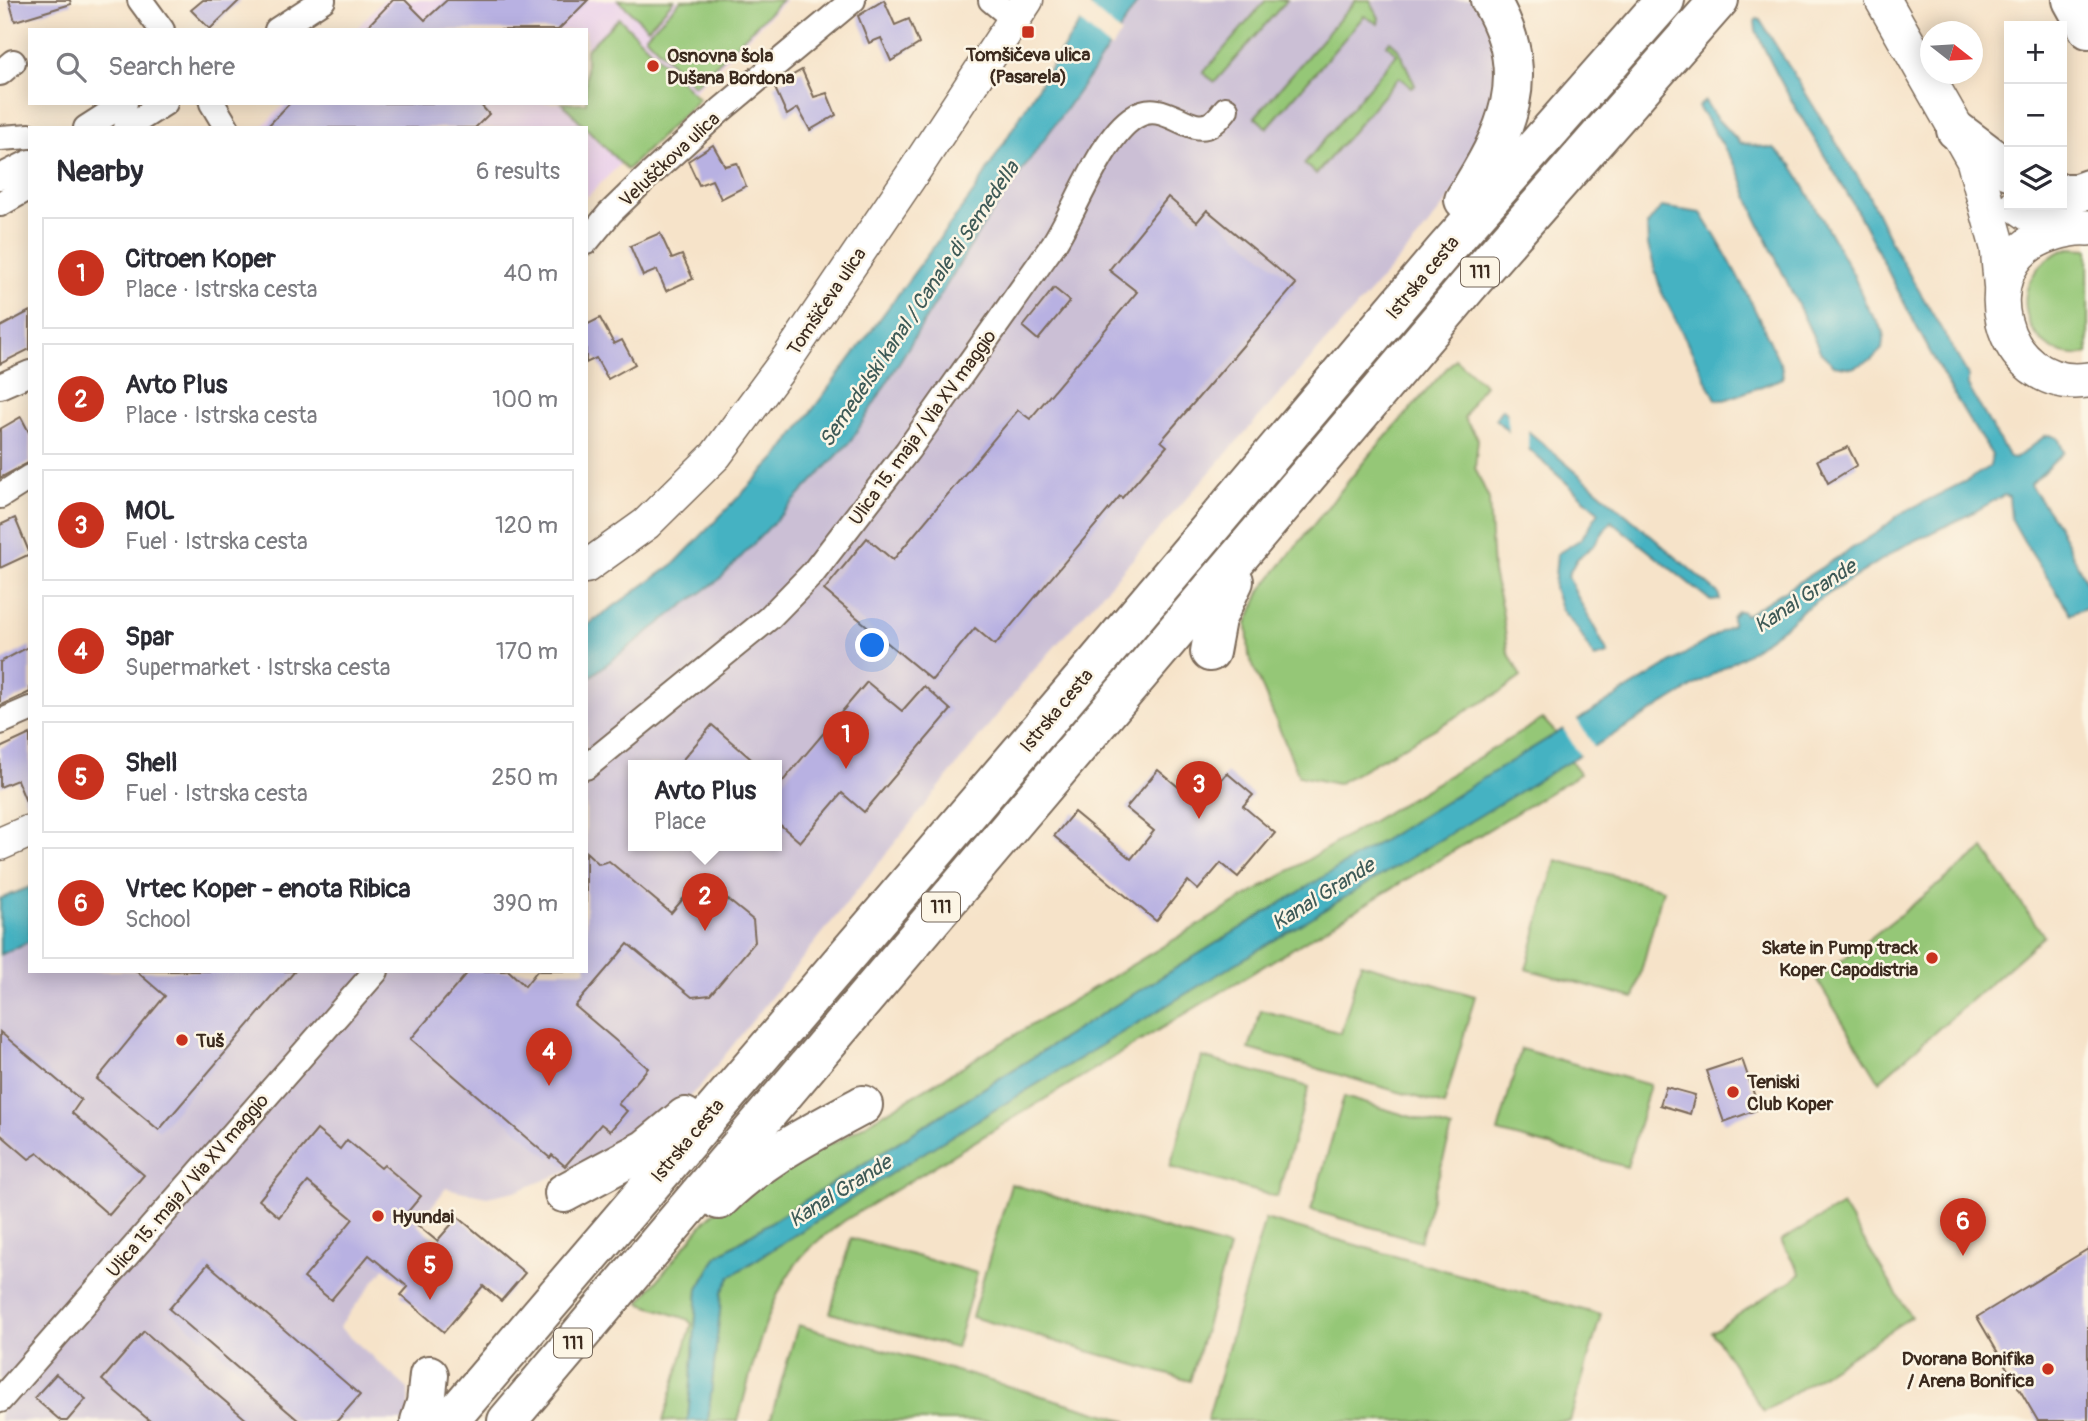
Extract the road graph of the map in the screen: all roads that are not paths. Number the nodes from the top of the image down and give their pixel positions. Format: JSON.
{"nodes":[{"id":1,"x":140,"y":0,"type":"edge"},
{"id":2,"x":323,"y":0,"type":"edge"},
{"id":3,"x":853,"y":0,"type":"edge"},
{"id":4,"x":1490,"y":0,"type":"edge"},
{"id":5,"x":1665,"y":0,"type":"edge"},
{"id":6,"x":1719,"y":0,"type":"edge"},
{"id":7,"x":1883,"y":0,"type":"edge"},
{"id":8,"x":2072,"y":0,"type":"edge"},
{"id":9,"x":1011,"y":6,"type":"edge"},
{"id":10,"x":161,"y":28,"type":"edge"},
{"id":11,"x":280,"y":28,"type":"edge"},
{"id":12,"x":2088,"y":29,"type":"edge"},
{"id":13,"x":122,"y":105,"type":"edge"},
{"id":14,"x":161,"y":105,"type":"edge"},
{"id":15,"x":213,"y":105,"type":"edge"},
{"id":16,"x":1226,"y":109,"type":"dead end"},
{"id":17,"x":89,"y":126,"type":"edge"},
{"id":18,"x":129,"y":126,"type":"edge"},
{"id":19,"x":226,"y":126,"type":"edge"},
{"id":20,"x":28,"y":136,"type":"edge"},
{"id":21,"x":0,"y":138,"type":"edge"},
{"id":22,"x":1980,"y":153,"type":"edge"},
{"id":23,"x":28,"y":163,"type":"edge"},
{"id":24,"x":0,"y":177,"type":"edge"},
{"id":25,"x":28,"y":188,"type":"edge"},
{"id":26,"x":2088,"y":189,"type":"edge"},
{"id":27,"x":2004,"y":203,"type":"edge"},
{"id":28,"x":0,"y":204,"type":"edge"},
{"id":29,"x":2005,"y":210,"type":"edge"},
{"id":30,"x":2014,"y":210,"type":"edge"},
{"id":31,"x":2073,"y":216,"type":"edge"},
{"id":32,"x":588,"y":240,"type":"edge"},
{"id":33,"x":1444,"y":251,"type":"junction"},
{"id":34,"x":2002,"y":292,"type":"junction"},
{"id":35,"x":28,"y":374,"type":"edge"},
{"id":36,"x":2071,"y":380,"type":"edge"},
{"id":37,"x":0,"y":386,"type":"edge"},
{"id":38,"x":2088,"y":401,"type":"edge"},
{"id":39,"x":28,"y":478,"type":"edge"},
{"id":40,"x":0,"y":496,"type":"edge"},
{"id":41,"x":1246,"y":550,"type":"junction"},
{"id":42,"x":588,"y":566,"type":"edge"},
{"id":43,"x":1210,"y":652,"type":"dead end"},
{"id":44,"x":28,"y":710,"type":"edge"},
{"id":45,"x":0,"y":722,"type":"edge"},
{"id":46,"x":588,"y":765,"type":"edge"},
{"id":47,"x":28,"y":832,"type":"edge"},
{"id":48,"x":0,"y":844,"type":"edge"},
{"id":49,"x":374,"y":973,"type":"edge"},
{"id":50,"x":768,"y":1045,"type":"junction"},
{"id":51,"x":863,"y":1105,"type":"dead end"},
{"id":52,"x":564,"y":1193,"type":"dead end"},
{"id":53,"x":638,"y":1266,"type":"junction"},
{"id":54,"x":429,"y":1375,"type":"dead end"},
{"id":55,"x":0,"y":1400,"type":"edge"},
{"id":56,"x":419,"y":1421,"type":"edge"},
{"id":57,"x":449,"y":1421,"type":"edge"},
{"id":58,"x":507,"y":1421,"type":"edge"}],
"edges":[{"from":1,"to":10,"type":"street"},
{"from":2,"to":11,"type":"street"},
{"from":3,"to":32,"type":"street","name":"Veluščkova ulica"},
{"from":4,"to":33,"type":"highway"},
{"from":5,"to":33,"type":"highway","name":"Istrska cesta","number":"111"},
{"from":6,"to":41,"type":"highway","number":"111"},
{"from":7,"to":22,"type":"main road"},
{"from":8,"to":12,"type":"highway"},
{"from":9,"to":42,"type":"street","name":"Tomšičeva ulica"},
{"from":13,"to":17,"type":"street"},
{"from":14,"to":18,"type":"street"},
{"from":15,"to":19,"type":"street"},
{"from":16,"to":46,"type":"street","name":"Ulica 15. maja / Via XV maggio"},
{"from":20,"to":21,"type":"street"},
{"from":22,"to":27,"type":"main road"},
{"from":23,"to":24,"type":"street"},
{"from":25,"to":28,"type":"street"},
{"from":26,"to":31,"type":"highway"},
{"from":29,"to":34,"type":"main road"},
{"from":30,"to":31,"type":"main road"},
{"from":31,"to":34,"type":"main road"},
{"from":33,"to":50,"type":"highway","name":"Istrska cesta","number":"111"},
{"from":34,"to":36,"type":"main road"},
{"from":35,"to":37,"type":"street"},
{"from":36,"to":38,"type":"main road"},
{"from":39,"to":40,"type":"street"},
{"from":41,"to":43,"type":"highway"},
{"from":41,"to":53,"type":"highway","number":"111"},
{"from":44,"to":45,"type":"street"},
{"from":47,"to":48,"type":"street"},
{"from":49,"to":55,"type":"street","name":"Ulica 15. maja / Via XV maggio"},
{"from":50,"to":52,"type":"highway"},
{"from":50,"to":57,"type":"highway","name":"Istrska cesta","number":"111"},
{"from":51,"to":53,"type":"highway"},
{"from":53,"to":58,"type":"highway","number":"111"},
{"from":54,"to":56,"type":"highway"}]}
